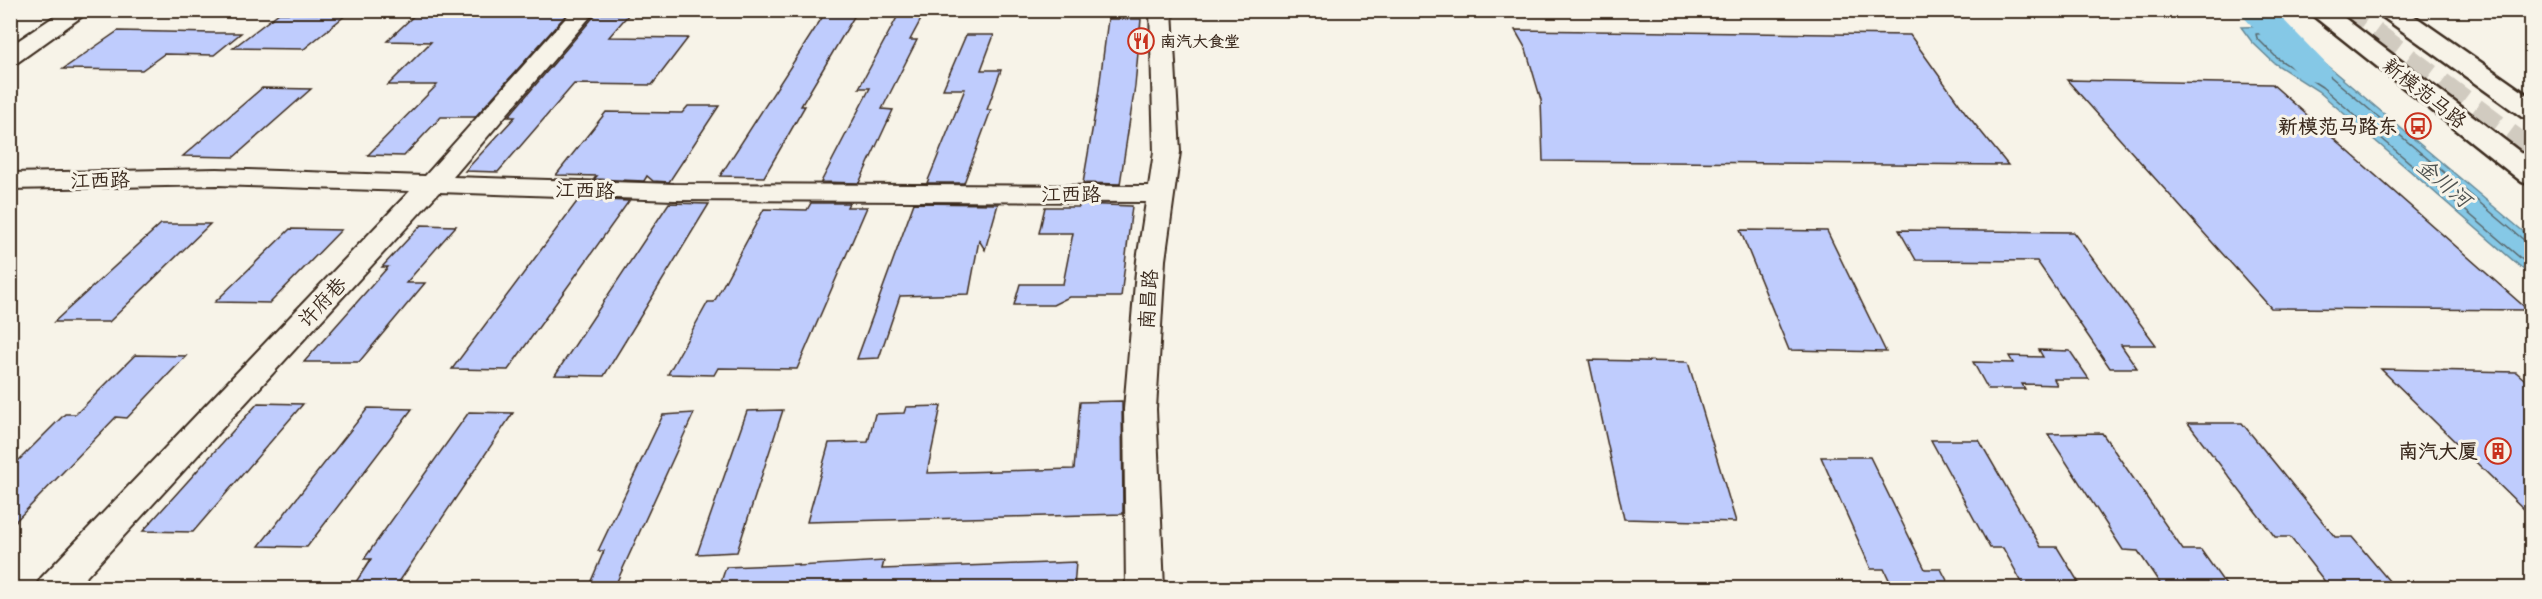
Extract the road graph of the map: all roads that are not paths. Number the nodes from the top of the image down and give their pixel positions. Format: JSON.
{"nodes":[{"id":1,"x":58,"y":10,"type":"edge"},
{"id":2,"x":80,"y":10,"type":"edge"},
{"id":3,"x":585,"y":10,"type":"edge"},
{"id":4,"x":1161,"y":10,"type":"edge"},
{"id":5,"x":2318,"y":10,"type":"edge"},
{"id":6,"x":2372,"y":17,"type":"edge"},
{"id":7,"x":10,"y":41,"type":"edge"},
{"id":8,"x":10,"y":57,"type":"edge"},
{"id":9,"x":2532,"y":111,"type":"edge"},
{"id":10,"x":2532,"y":176,"type":"edge"},
{"id":11,"x":10,"y":181,"type":"edge"},
{"id":12,"x":430,"y":185,"type":"junction"},
{"id":13,"x":1161,"y":194,"type":"junction"},
{"id":14,"x":54,"y":588,"type":"edge"},
{"id":15,"x":1145,"y":588,"type":"edge"}],
"edges":[{"from":1,"to":7,"type":"street"},
{"from":2,"to":8,"type":"street"},
{"from":3,"to":12,"type":"street","name":"许府巷"},
{"from":4,"to":13,"type":"street","name":"南昌路"},
{"from":5,"to":6,"type":"main road","name":"新模范马路"},
{"from":6,"to":9,"type":"main road","name":"新模范马路"},
{"from":6,"to":10,"type":"main road","name":"新模范马路"},
{"from":11,"to":12,"type":"street","name":"江西路"},
{"from":12,"to":13,"type":"street","name":"江西路"},
{"from":12,"to":14,"type":"street","name":"许府巷"},
{"from":13,"to":15,"type":"street","name":"南昌路"}]}
